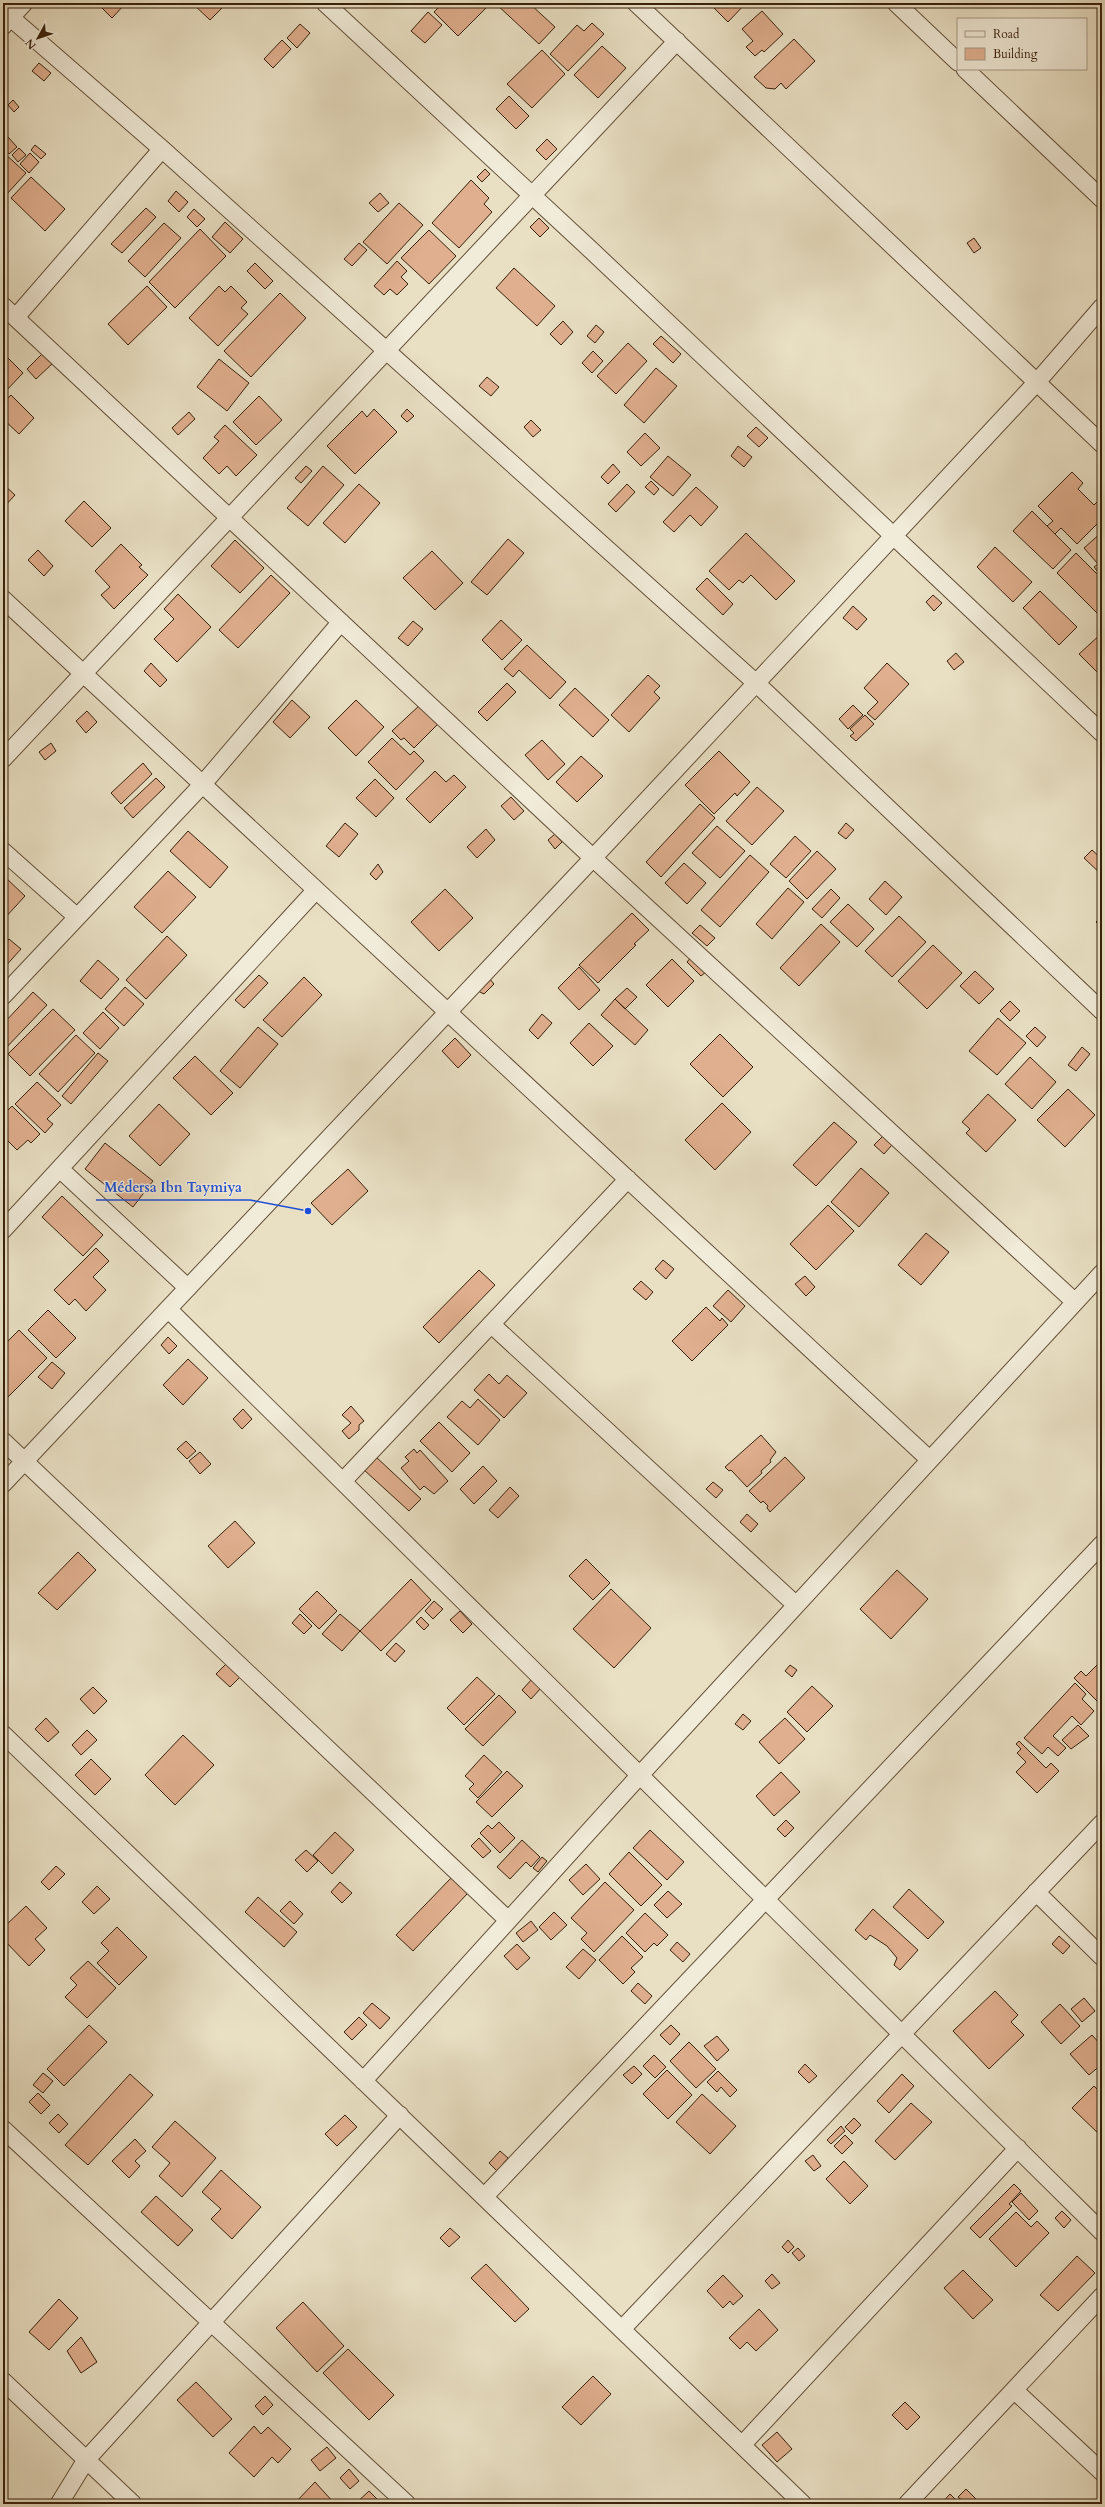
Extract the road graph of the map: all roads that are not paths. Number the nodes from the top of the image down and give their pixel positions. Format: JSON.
{"nodes":[{"id":1,"x":24,"y":3,"type":"edge"},
{"id":2,"x":325,"y":3,"type":"edge"},
{"id":3,"x":896,"y":3,"type":"edge"},
{"id":4,"x":642,"y":5,"type":"edge"},
{"id":5,"x":5,"y":19,"type":"edge"},
{"id":6,"x":677,"y":41,"type":"junction"},
{"id":7,"x":957,"y":61,"type":"edge"},
{"id":8,"x":966,"y":70,"type":"edge"},
{"id":9,"x":162,"y":149,"type":"junction"},
{"id":10,"x":532,"y":196,"type":"junction"},
{"id":11,"x":1102,"y":199,"type":"edge"},
{"id":12,"x":3,"y":306,"type":"edge"},
{"id":13,"x":1102,"y":307,"type":"edge"},
{"id":14,"x":16,"y":318,"type":"junction"},
{"id":15,"x":386,"y":351,"type":"junction"},
{"id":16,"x":1037,"y":382,"type":"junction"},
{"id":17,"x":1102,"y":444,"type":"edge"},
{"id":18,"x":230,"y":518,"type":"junction"},
{"id":19,"x":891,"y":536,"type":"junction"},
{"id":20,"x":3,"y":599,"type":"edge"},
{"id":21,"x":341,"y":622,"type":"junction"},
{"id":22,"x":83,"y":675,"type":"junction"},
{"id":23,"x":756,"y":683,"type":"junction"},
{"id":24,"x":1102,"y":733,"type":"edge"},
{"id":25,"x":3,"y":759,"type":"edge"},
{"id":26,"x":202,"y":785,"type":"junction"},
{"id":27,"x":3,"y":851,"type":"edge"},
{"id":28,"x":593,"y":858,"type":"junction"},
{"id":29,"x":316,"y":890,"type":"junction"},
{"id":30,"x":76,"y":917,"type":"junction"},
{"id":31,"x":3,"y":996,"type":"edge"},
{"id":32,"x":1102,"y":1011,"type":"edge"},
{"id":33,"x":448,"y":1012,"type":"junction"},
{"id":34,"x":60,"y":1169,"type":"junction"},
{"id":35,"x":628,"y":1179,"type":"junction"},
{"id":36,"x":3,"y":1230,"type":"edge"},
{"id":37,"x":1102,"y":1273,"type":"edge"},
{"id":38,"x":188,"y":1288,"type":"junction"},
{"id":39,"x":1075,"y":1302,"type":"junction"},
{"id":40,"x":168,"y":1308,"type":"junction"},
{"id":41,"x":491,"y":1324,"type":"junction"},
{"id":42,"x":3,"y":1441,"type":"edge"},
{"id":43,"x":930,"y":1460,"type":"junction"},
{"id":44,"x":24,"y":1462,"type":"junction"},
{"id":45,"x":343,"y":1481,"type":"junction"},
{"id":46,"x":3,"y":1484,"type":"edge"},
{"id":47,"x":1102,"y":1544,"type":"edge"},
{"id":48,"x":796,"y":1605,"type":"junction"},
{"id":49,"x":3,"y":1734,"type":"edge"},
{"id":50,"x":640,"y":1774,"type":"junction"},
{"id":51,"x":1102,"y":1823,"type":"edge"},
{"id":52,"x":1036,"y":1892,"type":"junction"},
{"id":53,"x":766,"y":1899,"type":"junction"},
{"id":54,"x":508,"y":1920,"type":"junction"},
{"id":55,"x":1102,"y":1957,"type":"edge"},
{"id":56,"x":902,"y":2033,"type":"junction"},
{"id":57,"x":364,"y":2081,"type":"junction"},
{"id":58,"x":400,"y":2115,"type":"junction"},
{"id":59,"x":3,"y":2129,"type":"edge"},
{"id":60,"x":1018,"y":2148,"type":"junction"},
{"id":61,"x":484,"y":2197,"type":"junction"},
{"id":62,"x":1102,"y":2232,"type":"edge"},
{"id":63,"x":1102,"y":2296,"type":"edge"},
{"id":64,"x":211,"y":2322,"type":"junction"},
{"id":65,"x":622,"y":2329,"type":"junction"},
{"id":66,"x":3,"y":2382,"type":"edge"},
{"id":67,"x":1014,"y":2390,"type":"junction"},
{"id":68,"x":742,"y":2445,"type":"junction"},
{"id":69,"x":86,"y":2460,"type":"junction"},
{"id":70,"x":1102,"y":2472,"type":"edge"},
{"id":71,"x":59,"y":2504,"type":"edge"},
{"id":72,"x":133,"y":2504,"type":"edge"},
{"id":73,"x":407,"y":2504,"type":"edge"},
{"id":74,"x":803,"y":2504,"type":"edge"},
{"id":75,"x":907,"y":2504,"type":"edge"}],
"edges":[{"from":1,"to":5,"type":"street"},
{"from":2,"to":10,"type":"street"},
{"from":3,"to":7,"type":"street"},
{"from":4,"to":6,"type":"street"},
{"from":5,"to":9,"type":"street"},
{"from":6,"to":10,"type":"street"},
{"from":6,"to":16,"type":"street"},
{"from":8,"to":11,"type":"street"},
{"from":9,"to":14,"type":"street"},
{"from":9,"to":15,"type":"street"},
{"from":10,"to":15,"type":"street"},
{"from":10,"to":19,"type":"street"},
{"from":12,"to":14,"type":"street"},
{"from":13,"to":16,"type":"street"},
{"from":14,"to":18,"type":"street"},
{"from":15,"to":18,"type":"street"},
{"from":15,"to":23,"type":"street"},
{"from":16,"to":17,"type":"street"},
{"from":16,"to":19,"type":"street"},
{"from":18,"to":21,"type":"street"},
{"from":18,"to":22,"type":"street"},
{"from":19,"to":23,"type":"street"},
{"from":19,"to":24,"type":"street"},
{"from":20,"to":22,"type":"street"},
{"from":21,"to":26,"type":"street"},
{"from":21,"to":28,"type":"street"},
{"from":22,"to":25,"type":"street"},
{"from":22,"to":26,"type":"street"},
{"from":23,"to":28,"type":"street"},
{"from":23,"to":32,"type":"street"},
{"from":26,"to":29,"type":"street"},
{"from":26,"to":30,"type":"street"},
{"from":27,"to":30,"type":"street"},
{"from":28,"to":33,"type":"street"},
{"from":28,"to":39,"type":"street"},
{"from":29,"to":33,"type":"street"},
{"from":29,"to":34,"type":"street"},
{"from":30,"to":31,"type":"street"},
{"from":33,"to":35,"type":"street"},
{"from":33,"to":38,"type":"street"},
{"from":34,"to":36,"type":"street"},
{"from":34,"to":38,"type":"street"},
{"from":35,"to":41,"type":"street"},
{"from":35,"to":43,"type":"street"},
{"from":37,"to":39,"type":"street"},
{"from":38,"to":40,"type":"street"},
{"from":39,"to":43,"type":"street"},
{"from":40,"to":44,"type":"street"},
{"from":40,"to":45,"type":"street"},
{"from":41,"to":45,"type":"street"},
{"from":41,"to":48,"type":"street"},
{"from":42,"to":44,"type":"street"},
{"from":43,"to":48,"type":"street"},
{"from":44,"to":46,"type":"street"},
{"from":44,"to":54,"type":"street"},
{"from":45,"to":50,"type":"street"},
{"from":47,"to":53,"type":"street"},
{"from":48,"to":50,"type":"street"},
{"from":49,"to":57,"type":"street"},
{"from":50,"to":53,"type":"street"},
{"from":50,"to":54,"type":"street"},
{"from":51,"to":52,"type":"street"},
{"from":52,"to":55,"type":"street"},
{"from":52,"to":56,"type":"street"},
{"from":53,"to":56,"type":"street"},
{"from":53,"to":61,"type":"street"},
{"from":54,"to":57,"type":"street"},
{"from":56,"to":60,"type":"street"},
{"from":56,"to":65,"type":"street"},
{"from":57,"to":58,"type":"street"},
{"from":58,"to":61,"type":"street"},
{"from":58,"to":64,"type":"street"},
{"from":59,"to":64,"type":"street"},
{"from":60,"to":62,"type":"street"},
{"from":60,"to":68,"type":"street"},
{"from":61,"to":65,"type":"street"},
{"from":63,"to":67,"type":"street"},
{"from":64,"to":69,"type":"street"},
{"from":64,"to":73,"type":"street"},
{"from":65,"to":68,"type":"street"},
{"from":66,"to":69,"type":"street"},
{"from":67,"to":70,"type":"street"},
{"from":67,"to":75,"type":"street"},
{"from":68,"to":74,"type":"street"},
{"from":69,"to":71,"type":"street"},
{"from":69,"to":72,"type":"street"}]}
